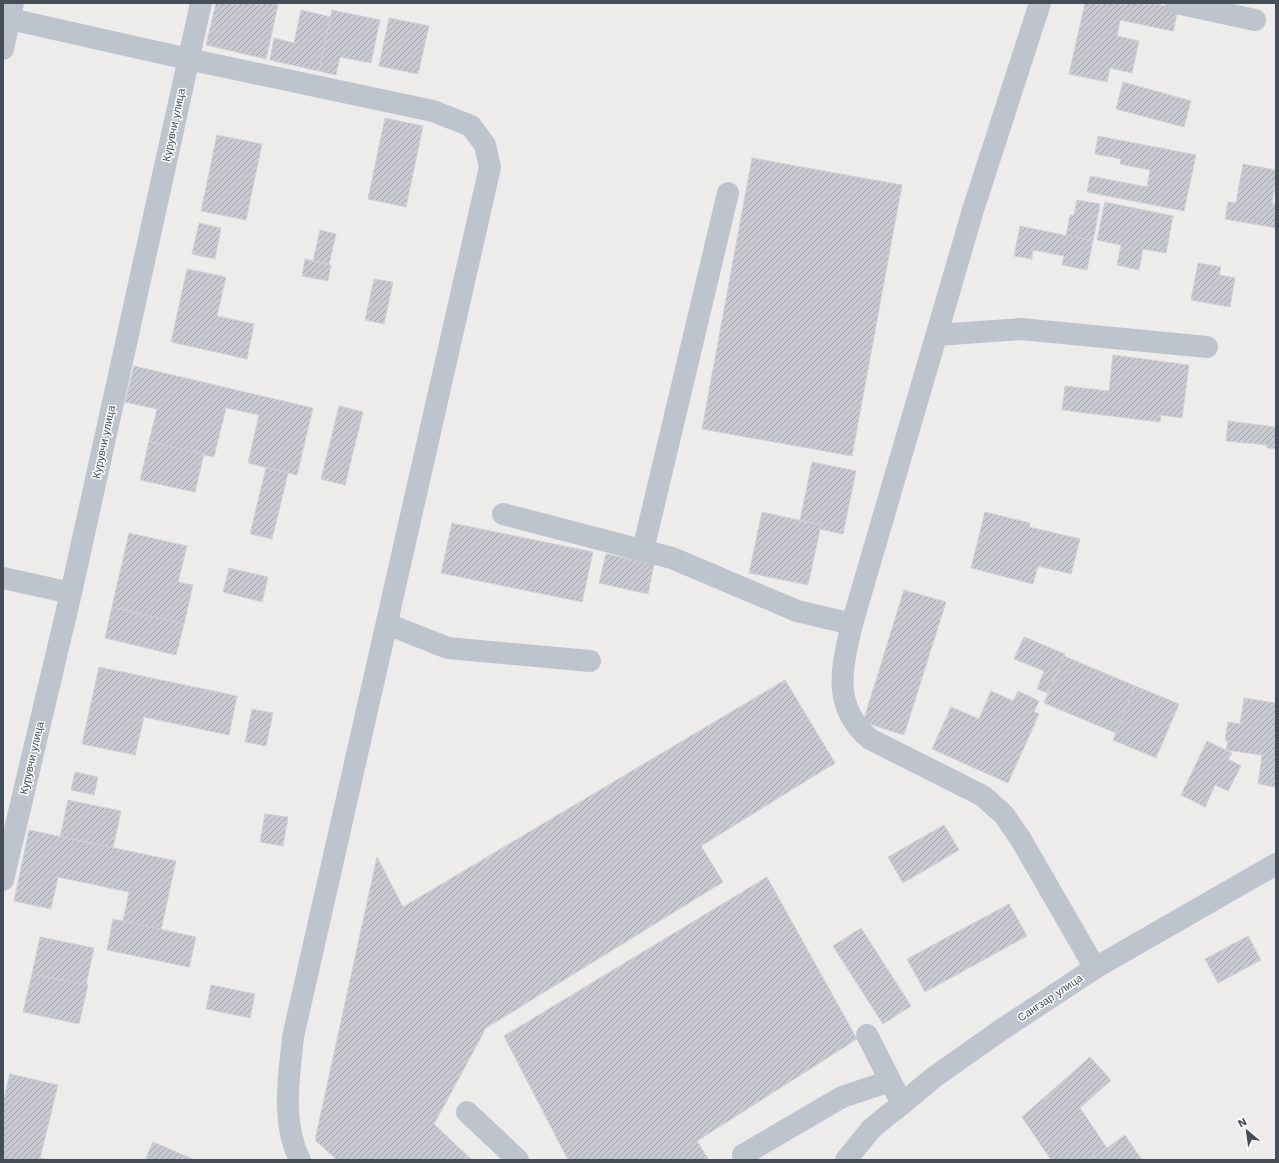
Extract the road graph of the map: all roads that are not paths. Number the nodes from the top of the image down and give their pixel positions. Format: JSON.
{"nodes":[{"id":1,"x":201,"y":3,"type":"edge"},
{"id":2,"x":1040,"y":3,"type":"edge"},
{"id":3,"x":1176,"y":3,"type":"edge"},
{"id":4,"x":12,"y":11,"type":"edge"},
{"id":5,"x":1255,"y":20,"type":"dead end"},
{"id":6,"x":3,"y":49,"type":"edge"},
{"id":7,"x":188,"y":59,"type":"junction"},
{"id":8,"x":728,"y":193,"type":"dead end"},
{"id":9,"x":937,"y":336,"type":"junction"},
{"id":10,"x":1207,"y":347,"type":"dead end"},
{"id":11,"x":504,"y":514,"type":"dead end"},
{"id":12,"x":643,"y":550,"type":"junction"},
{"id":13,"x":3,"y":578,"type":"edge"},
{"id":14,"x":72,"y":593,"type":"junction"},
{"id":15,"x":387,"y":624,"type":"junction"},
{"id":16,"x":852,"y":624,"type":"junction"},
{"id":17,"x":590,"y":661,"type":"dead end"},
{"id":18,"x":1276,"y":864,"type":"edge"},
{"id":19,"x":3,"y":880,"type":"edge"},
{"id":20,"x":1096,"y":968,"type":"junction"},
{"id":21,"x":867,"y":1035,"type":"dead end"},
{"id":22,"x":890,"y":1080,"type":"junction"},
{"id":23,"x":902,"y":1104,"type":"junction"},
{"id":24,"x":467,"y":1112,"type":"dead end"},
{"id":25,"x":743,"y":1155,"type":"dead end"},
{"id":26,"x":300,"y":1160,"type":"edge"},
{"id":27,"x":518,"y":1160,"type":"edge"},
{"id":28,"x":846,"y":1160,"type":"edge"}],
"edges":[{"from":1,"to":7,"type":"street","name":"Курувчи улица"},
{"from":2,"to":9,"type":"street"},
{"from":3,"to":5,"type":"street"},
{"from":4,"to":6,"type":"street"},
{"from":4,"to":7,"type":"street"},
{"from":7,"to":14,"type":"street","name":"Курувчи улица"},
{"from":7,"to":15,"type":"street"},
{"from":8,"to":12,"type":"street"},
{"from":9,"to":10,"type":"street"},
{"from":9,"to":16,"type":"street"},
{"from":11,"to":12,"type":"street"},
{"from":12,"to":16,"type":"street"},
{"from":13,"to":14,"type":"street"},
{"from":14,"to":19,"type":"street","name":"Курувчи улица"},
{"from":15,"to":17,"type":"street"},
{"from":15,"to":26,"type":"street"},
{"from":16,"to":20,"type":"street"},
{"from":18,"to":20,"type":"street","name":"Сангзар улица"},
{"from":20,"to":23,"type":"street","name":"Сангзар улица"},
{"from":21,"to":22,"type":"street"},
{"from":22,"to":23,"type":"street"},
{"from":22,"to":25,"type":"street"},
{"from":23,"to":28,"type":"street","name":"Сангзар улица"},
{"from":24,"to":27,"type":"street"}]}
